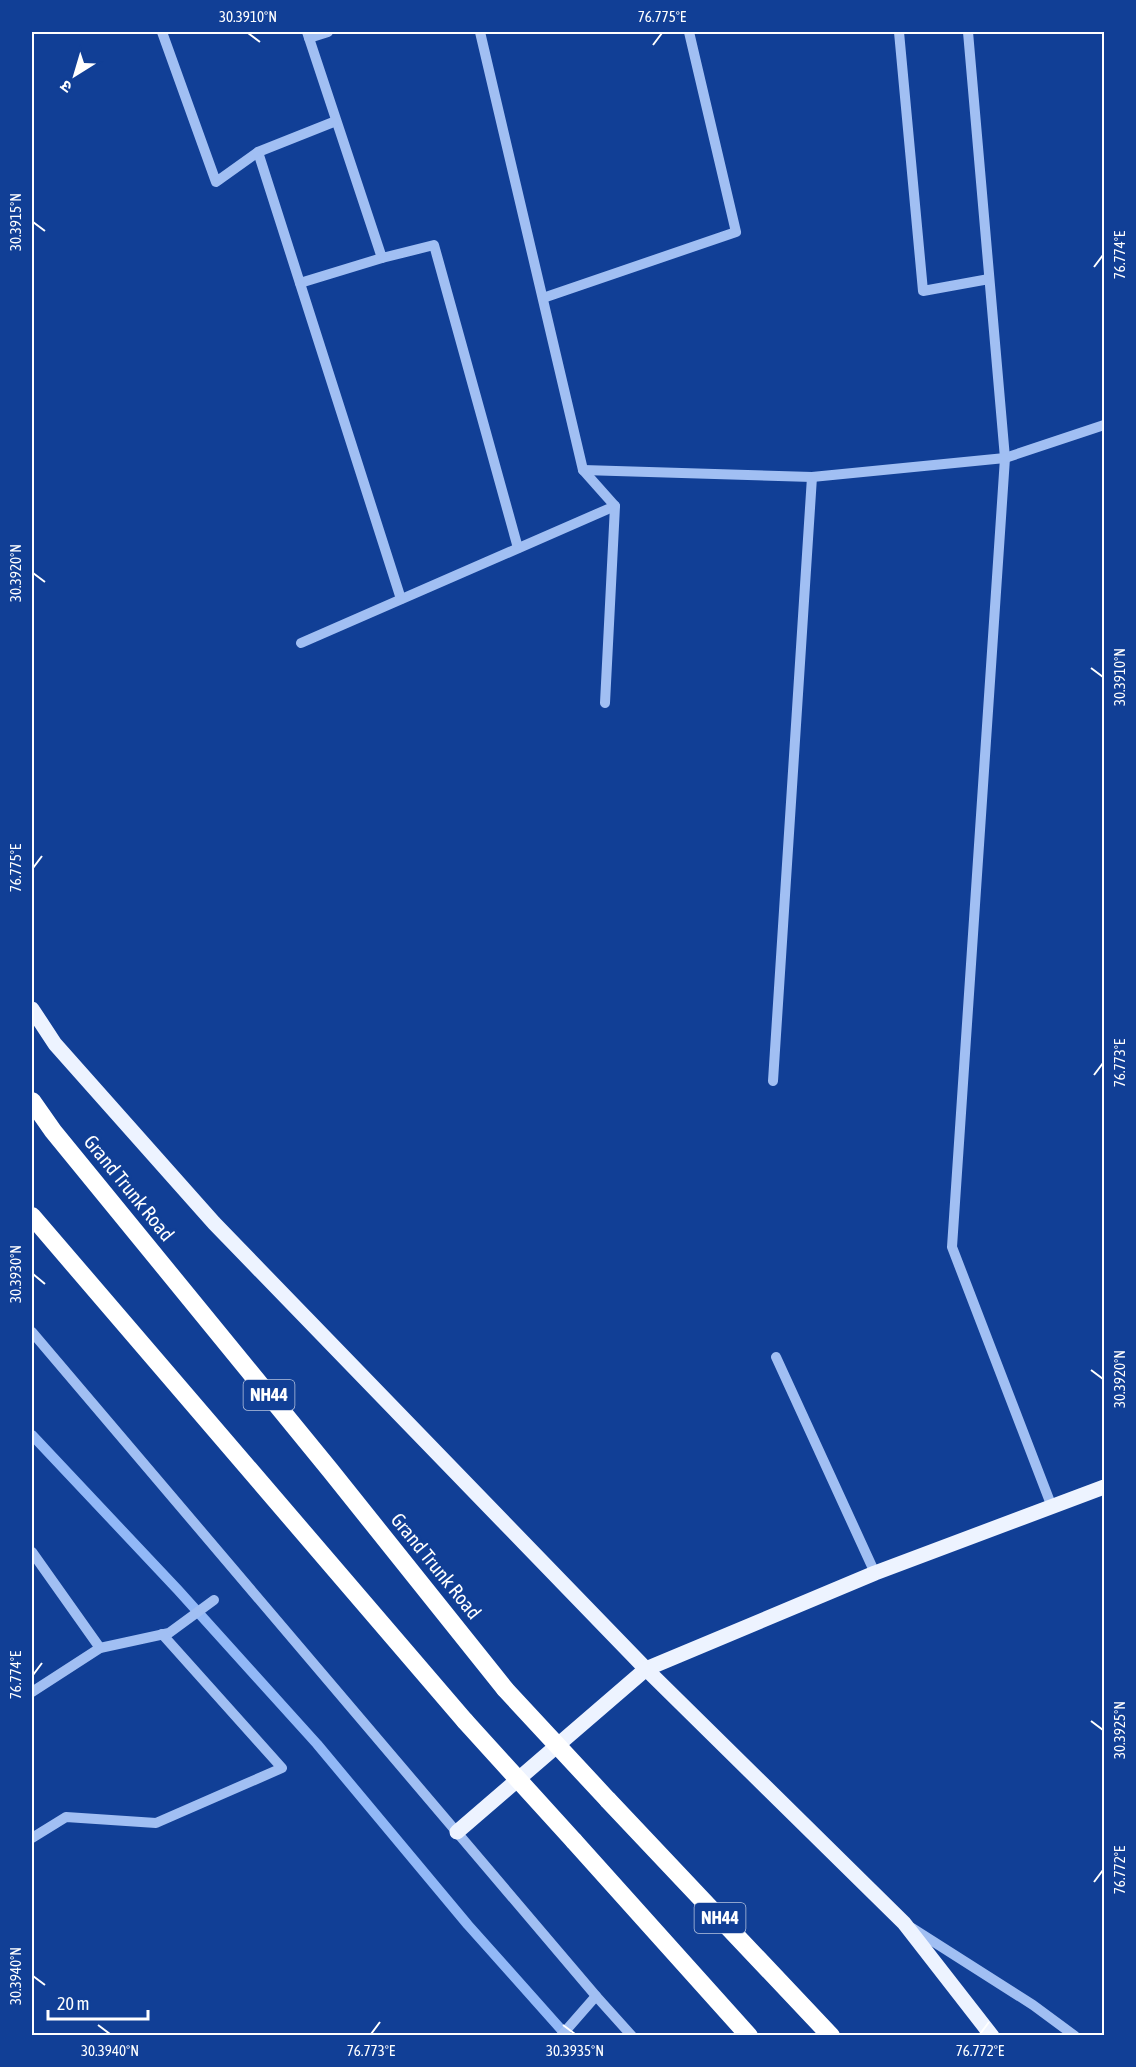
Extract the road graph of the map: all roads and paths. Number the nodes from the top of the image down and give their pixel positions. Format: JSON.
{"nodes":[{"id":1,"x":162,"y":32,"type":"edge"},
{"id":2,"x":328,"y":32,"type":"edge"},
{"id":3,"x":480,"y":32,"type":"edge"},
{"id":4,"x":689,"y":32,"type":"edge"},
{"id":5,"x":899,"y":32,"type":"edge"},
{"id":6,"x":968,"y":32,"type":"edge"},
{"id":7,"x":308,"y":35,"type":"edge"},
{"id":8,"x":336,"y":121,"type":"junction"},
{"id":9,"x":258,"y":152,"type":"junction"},
{"id":10,"x":382,"y":258,"type":"junction"},
{"id":11,"x":989,"y":279,"type":"junction"},
{"id":12,"x":300,"y":283,"type":"junction"},
{"id":13,"x":543,"y":298,"type":"junction"},
{"id":14,"x":1104,"y":425,"type":"edge"},
{"id":15,"x":1005,"y":458,"type":"junction"},
{"id":16,"x":583,"y":470,"type":"junction"},
{"id":17,"x":812,"y":477,"type":"junction"},
{"id":18,"x":615,"y":506,"type":"junction"},
{"id":19,"x":518,"y":548,"type":"junction"},
{"id":20,"x":401,"y":599,"type":"junction"},
{"id":21,"x":301,"y":643,"type":"dead end"},
{"id":22,"x":605,"y":703,"type":"dead end"},
{"id":23,"x":32,"y":1009,"type":"edge"},
{"id":24,"x":773,"y":1081,"type":"dead end"},
{"id":25,"x":32,"y":1101,"type":"edge"},
{"id":26,"x":32,"y":1216,"type":"edge"},
{"id":27,"x":32,"y":1332,"type":"edge"},
{"id":28,"x":776,"y":1357,"type":"dead end"},
{"id":29,"x":1104,"y":1487,"type":"edge"},
{"id":30,"x":1052,"y":1507,"type":"junction"},
{"id":31,"x":32,"y":1552,"type":"edge"},
{"id":32,"x":875,"y":1573,"type":"junction"},
{"id":33,"x":214,"y":1600,"type":"dead end"},
{"id":34,"x":165,"y":1633,"type":"junction"},
{"id":35,"x":100,"y":1648,"type":"junction"},
{"id":36,"x":646,"y":1669,"type":"junction"},
{"id":37,"x":32,"y":1692,"type":"edge"},
{"id":38,"x":457,"y":1832,"type":"junction"},
{"id":39,"x":32,"y":1838,"type":"edge"},
{"id":40,"x":904,"y":1923,"type":"junction"},
{"id":41,"x":596,"y":1996,"type":"junction"},
{"id":42,"x":561,"y":2036,"type":"edge"},
{"id":43,"x":633,"y":2036,"type":"edge"},
{"id":44,"x":748,"y":2036,"type":"edge"},
{"id":45,"x":831,"y":2036,"type":"edge"},
{"id":46,"x":992,"y":2036,"type":"edge"},
{"id":47,"x":1075,"y":2036,"type":"edge"}],
"edges":[{"from":1,"to":9,"type":"street"},
{"from":2,"to":7,"type":"street"},
{"from":3,"to":13,"type":"street"},
{"from":4,"to":13,"type":"street"},
{"from":5,"to":11,"type":"street"},
{"from":6,"to":11,"type":"street"},
{"from":7,"to":8,"type":"street"},
{"from":8,"to":9,"type":"street"},
{"from":8,"to":10,"type":"street"},
{"from":9,"to":12,"type":"street"},
{"from":10,"to":12,"type":"street"},
{"from":10,"to":19,"type":"street"},
{"from":11,"to":15,"type":"street"},
{"from":12,"to":20,"type":"street"},
{"from":13,"to":16,"type":"street"},
{"from":14,"to":15,"type":"street"},
{"from":15,"to":17,"type":"street"},
{"from":15,"to":30,"type":"street"},
{"from":16,"to":17,"type":"street"},
{"from":16,"to":18,"type":"street"},
{"from":17,"to":24,"type":"street"},
{"from":18,"to":19,"type":"street"},
{"from":18,"to":22,"type":"street"},
{"from":19,"to":20,"type":"street"},
{"from":20,"to":21,"type":"street"},
{"from":23,"to":36,"type":"main road"},
{"from":25,"to":45,"type":"highway","name":"Grand Trunk Road","number":"NH44","bridge":true},
{"from":26,"to":44,"type":"highway","number":"NH44","bridge":true},
{"from":27,"to":38,"type":"street"},
{"from":28,"to":32,"type":"street"},
{"from":29,"to":30,"type":"main road"},
{"from":30,"to":32,"type":"main road"},
{"from":31,"to":35,"type":"street"},
{"from":32,"to":36,"type":"main road"},
{"from":33,"to":34,"type":"street"},
{"from":34,"to":35,"type":"street"},
{"from":34,"to":39,"type":"street"},
{"from":35,"to":37,"type":"street"},
{"from":36,"to":38,"type":"main road"},
{"from":36,"to":40,"type":"main road"},
{"from":38,"to":41,"type":"street"},
{"from":40,"to":46,"type":"main road"},
{"from":40,"to":47,"type":"street"},
{"from":41,"to":42,"type":"street"},
{"from":41,"to":43,"type":"street"}]}
